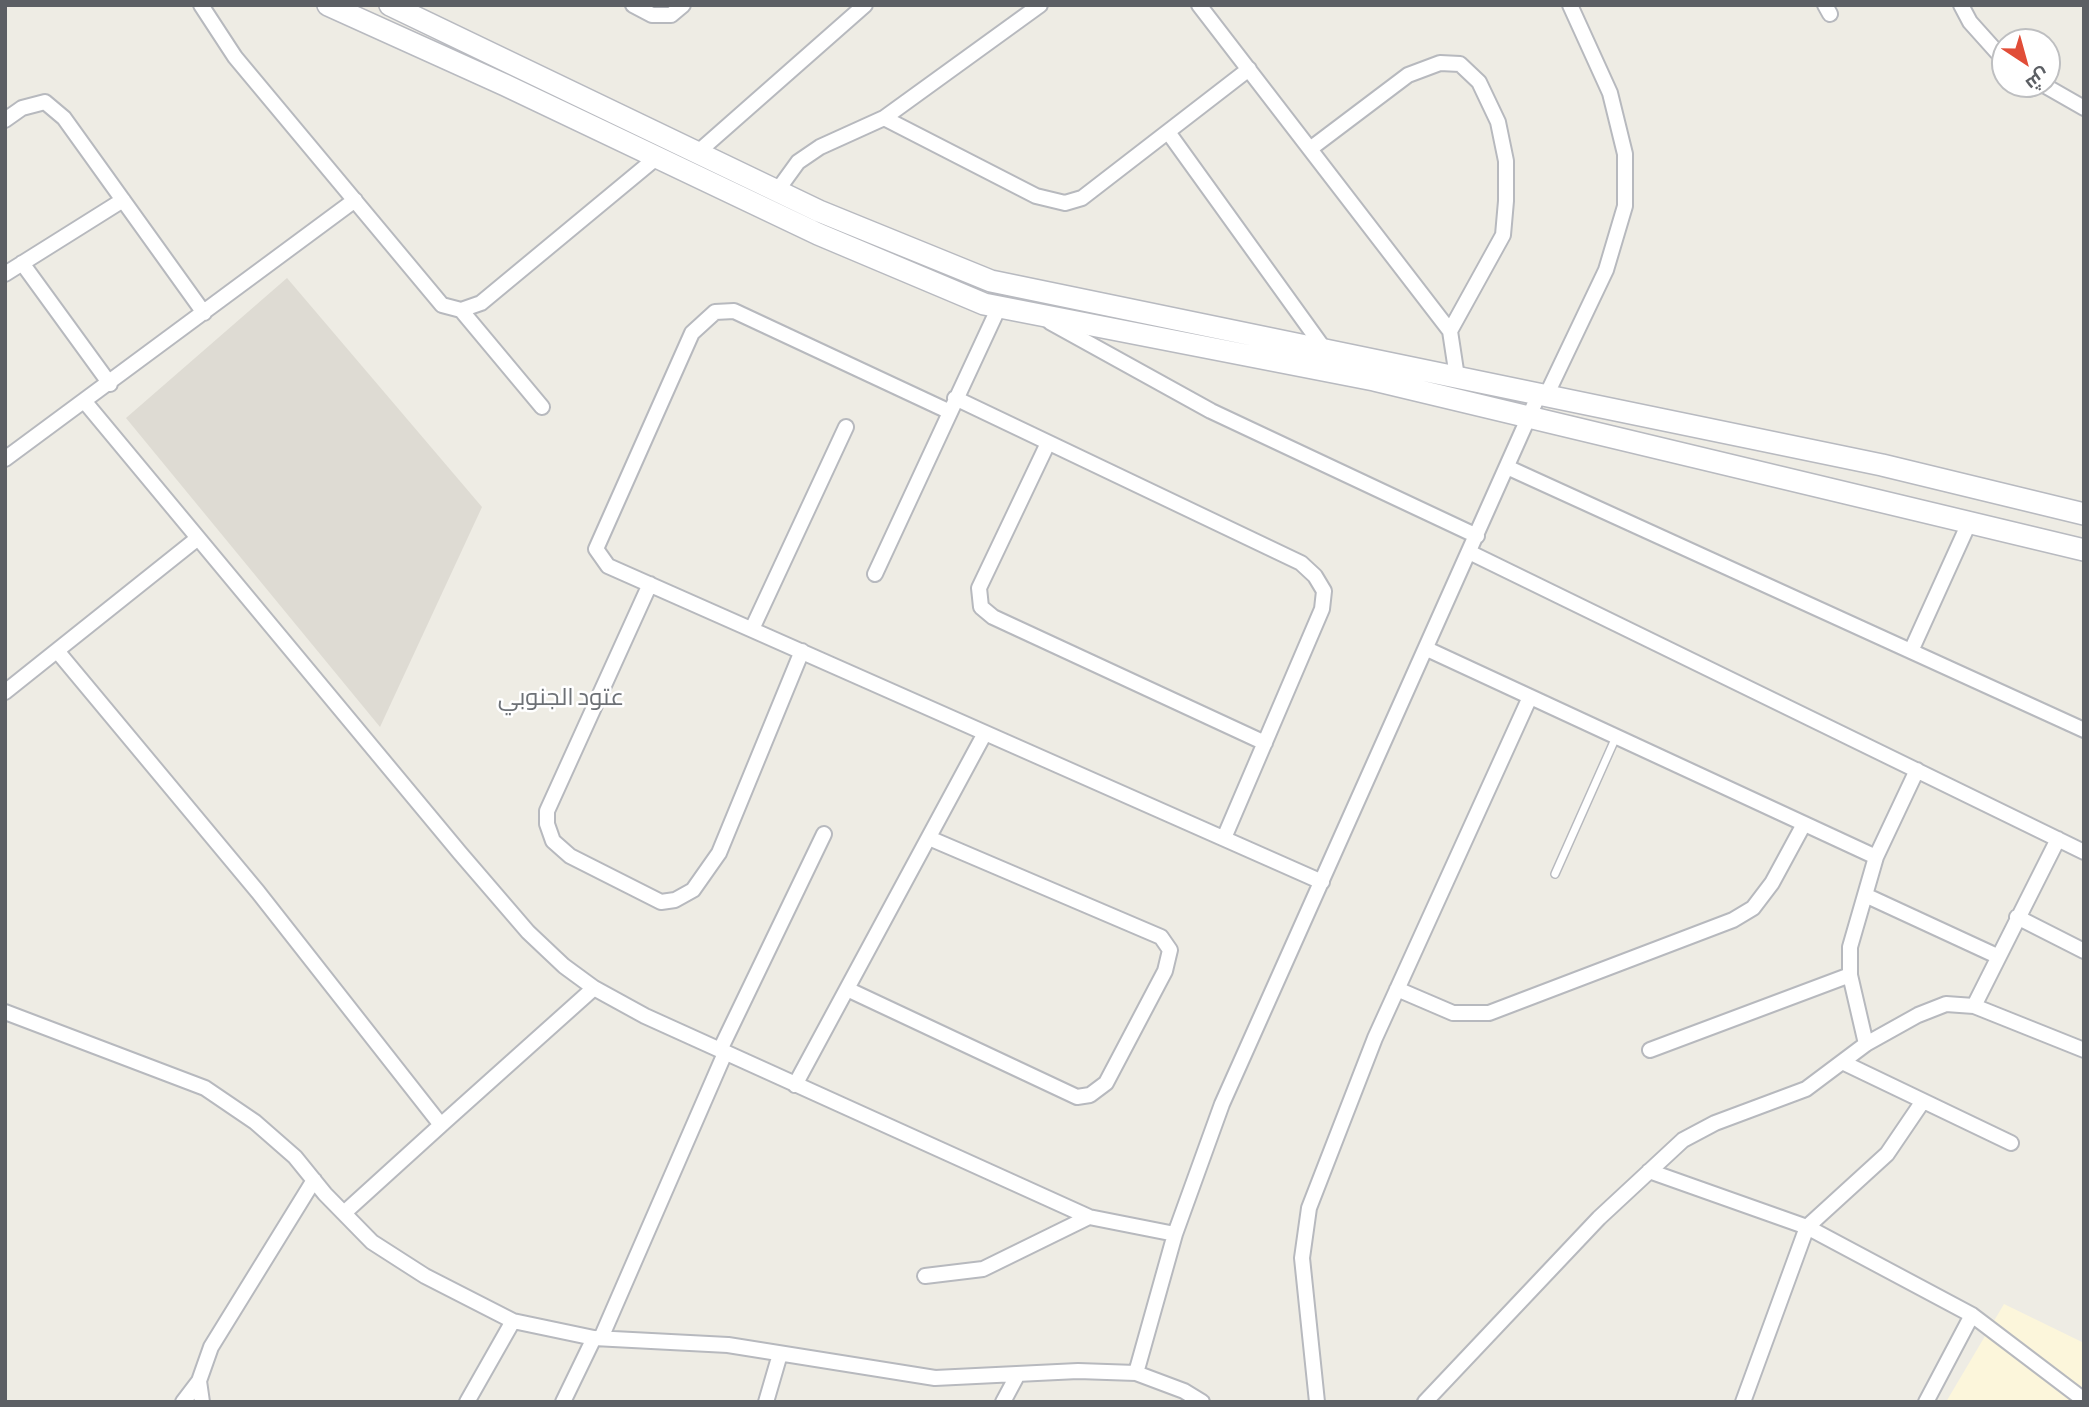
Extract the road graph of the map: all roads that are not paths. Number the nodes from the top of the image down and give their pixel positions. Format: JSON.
{"nodes":[{"id":1,"x":201,"y":5,"type":"edge"},
{"id":2,"x":328,"y":5,"type":"edge"},
{"id":3,"x":390,"y":5,"type":"edge"},
{"id":4,"x":633,"y":5,"type":"edge"},
{"id":5,"x":683,"y":5,"type":"edge"},
{"id":6,"x":1040,"y":5,"type":"edge"},
{"id":7,"x":1199,"y":5,"type":"edge"},
{"id":8,"x":1570,"y":5,"type":"edge"},
{"id":9,"x":1961,"y":5,"type":"edge"},
{"id":10,"x":860,"y":7,"type":"edge"},
{"id":11,"x":1991,"y":45,"type":"edge"},
{"id":12,"x":1249,"y":69,"type":"junction"},
{"id":13,"x":2061,"y":95,"type":"edge"},
{"id":14,"x":2084,"y":108,"type":"edge"},
{"id":15,"x":884,"y":118,"type":"junction"},
{"id":16,"x":5,"y":120,"type":"edge"},
{"id":17,"x":1168,"y":132,"type":"junction"},
{"id":18,"x":1310,"y":149,"type":"junction"},
{"id":19,"x":697,"y":153,"type":"junction"},
{"id":20,"x":656,"y":158,"type":"junction"},
{"id":21,"x":777,"y":191,"type":"junction"},
{"id":22,"x":355,"y":200,"type":"junction"},
{"id":23,"x":123,"y":201,"type":"junction"},
{"id":24,"x":22,"y":263,"type":"junction"},
{"id":25,"x":5,"y":274,"type":"edge"},
{"id":26,"x":999,"y":307,"type":"junction"},
{"id":27,"x":461,"y":310,"type":"junction"},
{"id":28,"x":204,"y":313,"type":"junction"},
{"id":29,"x":1036,"y":314,"type":"junction"},
{"id":30,"x":1450,"y":331,"type":"junction"},
{"id":31,"x":1325,"y":350,"type":"junction"},
{"id":32,"x":1457,"y":377,"type":"junction"},
{"id":33,"x":110,"y":384,"type":"junction"},
{"id":34,"x":1543,"y":395,"type":"junction"},
{"id":35,"x":85,"y":402,"type":"junction"},
{"id":36,"x":951,"y":405,"type":"junction"},
{"id":37,"x":542,"y":407,"type":"dead end"},
{"id":38,"x":1531,"y":418,"type":"junction"},
{"id":39,"x":846,"y":427,"type":"dead end"},
{"id":40,"x":1048,"y":443,"type":"junction"},
{"id":41,"x":8,"y":451,"type":"edge"},
{"id":42,"x":1508,"y":468,"type":"junction"},
{"id":43,"x":2084,"y":514,"type":"edge"},
{"id":44,"x":1969,"y":523,"type":"junction"},
{"id":45,"x":1477,"y":536,"type":"junction"},
{"id":46,"x":198,"y":538,"type":"junction"},
{"id":47,"x":2084,"y":550,"type":"edge"},
{"id":48,"x":1469,"y":552,"type":"junction"},
{"id":49,"x":875,"y":573,"type":"dead end"},
{"id":50,"x":650,"y":584,"type":"junction"},
{"id":51,"x":752,"y":629,"type":"junction"},
{"id":52,"x":1427,"y":649,"type":"junction"},
{"id":53,"x":1911,"y":651,"type":"junction"},
{"id":54,"x":58,"y":652,"type":"junction"},
{"id":55,"x":802,"y":652,"type":"junction"},
{"id":56,"x":5,"y":692,"type":"edge"},
{"id":57,"x":1530,"y":697,"type":"junction"},
{"id":58,"x":2084,"y":730,"type":"edge"},
{"id":59,"x":985,"y":733,"type":"junction"},
{"id":60,"x":1616,"y":737,"type":"junction"},
{"id":61,"x":1265,"y":743,"type":"junction"},
{"id":62,"x":1917,"y":770,"type":"junction"},
{"id":63,"x":1804,"y":824,"type":"junction"},
{"id":64,"x":824,"y":834,"type":"dead end"},
{"id":65,"x":929,"y":838,"type":"junction"},
{"id":66,"x":1224,"y":838,"type":"junction"},
{"id":67,"x":2059,"y":839,"type":"junction"},
{"id":68,"x":2084,"y":852,"type":"edge"},
{"id":69,"x":1876,"y":857,"type":"junction"},
{"id":70,"x":1555,"y":874,"type":"dead end"},
{"id":71,"x":1322,"y":881,"type":"junction"},
{"id":72,"x":1865,"y":895,"type":"junction"},
{"id":73,"x":2017,"y":917,"type":"junction"},
{"id":74,"x":2084,"y":951,"type":"edge"},
{"id":75,"x":1997,"y":956,"type":"junction"},
{"id":76,"x":1850,"y":975,"type":"junction"},
{"id":77,"x":594,"y":988,"type":"junction"},
{"id":78,"x":847,"y":989,"type":"junction"},
{"id":79,"x":1397,"y":989,"type":"junction"},
{"id":80,"x":1974,"y":1006,"type":"junction"},
{"id":81,"x":5,"y":1012,"type":"edge"},
{"id":82,"x":1866,"y":1044,"type":"junction"},
{"id":83,"x":1650,"y":1050,"type":"dead end"},
{"id":84,"x":2084,"y":1051,"type":"edge"},
{"id":85,"x":722,"y":1052,"type":"junction"},
{"id":86,"x":1842,"y":1062,"type":"junction"},
{"id":87,"x":795,"y":1085,"type":"junction"},
{"id":88,"x":1923,"y":1101,"type":"junction"},
{"id":89,"x":441,"y":1125,"type":"junction"},
{"id":90,"x":2011,"y":1143,"type":"dead end"},
{"id":91,"x":1649,"y":1171,"type":"junction"},
{"id":92,"x":314,"y":1180,"type":"junction"},
{"id":93,"x":344,"y":1213,"type":"junction"},
{"id":94,"x":1089,"y":1217,"type":"junction"},
{"id":95,"x":1807,"y":1227,"type":"junction"},
{"id":96,"x":1175,"y":1234,"type":"junction"},
{"id":97,"x":925,"y":1276,"type":"dead end"},
{"id":98,"x":1972,"y":1315,"type":"junction"},
{"id":99,"x":513,"y":1321,"type":"junction"},
{"id":100,"x":598,"y":1338,"type":"junction"},
{"id":101,"x":780,"y":1354,"type":"junction"},
{"id":102,"x":1136,"y":1373,"type":"junction"},
{"id":103,"x":1018,"y":1374,"type":"junction"},
{"id":104,"x":200,"y":1381,"type":"junction"},
{"id":105,"x":2084,"y":1400,"type":"edge"},
{"id":106,"x":183,"y":1402,"type":"edge"},
{"id":107,"x":202,"y":1402,"type":"edge"},
{"id":108,"x":467,"y":1402,"type":"edge"},
{"id":109,"x":563,"y":1402,"type":"edge"},
{"id":110,"x":766,"y":1402,"type":"edge"},
{"id":111,"x":1003,"y":1402,"type":"edge"},
{"id":112,"x":1202,"y":1402,"type":"edge"},
{"id":113,"x":1317,"y":1402,"type":"edge"},
{"id":114,"x":1425,"y":1402,"type":"edge"},
{"id":115,"x":1743,"y":1402,"type":"edge"},
{"id":116,"x":1926,"y":1402,"type":"edge"}],
"edges":[{"from":1,"to":22,"type":"street"},
{"from":2,"to":20,"type":"street"},
{"from":3,"to":19,"type":"street"},
{"from":4,"to":5,"type":"street"},
{"from":6,"to":15,"type":"street"},
{"from":7,"to":12,"type":"street"},
{"from":8,"to":34,"type":"street"},
{"from":9,"to":11,"type":"street"},
{"from":10,"to":19,"type":"street"},
{"from":12,"to":17,"type":"street"},
{"from":12,"to":18,"type":"street"},
{"from":13,"to":14,"type":"street"},
{"from":15,"to":17,"type":"street"},
{"from":15,"to":21,"type":"street"},
{"from":16,"to":23,"type":"street"},
{"from":17,"to":31,"type":"street"},
{"from":18,"to":30,"type":"street"},
{"from":18,"to":30,"type":"street"},
{"from":19,"to":21,"type":"street"},
{"from":20,"to":26,"type":"street"},
{"from":20,"to":27,"type":"street"},
{"from":21,"to":31,"type":"street"},
{"from":22,"to":27,"type":"street"},
{"from":22,"to":28,"type":"street"},
{"from":23,"to":24,"type":"street"},
{"from":23,"to":28,"type":"street"},
{"from":24,"to":25,"type":"street"},
{"from":24,"to":33,"type":"street"},
{"from":26,"to":29,"type":"street"},
{"from":26,"to":36,"type":"street"},
{"from":27,"to":37,"type":"street"},
{"from":28,"to":33,"type":"street"},
{"from":29,"to":38,"type":"street"},
{"from":29,"to":45,"type":"street"},
{"from":30,"to":32,"type":"street"},
{"from":31,"to":32,"type":"street"},
{"from":32,"to":34,"type":"street"},
{"from":33,"to":35,"type":"street"},
{"from":34,"to":38,"type":"street"},
{"from":34,"to":43,"type":"street"},
{"from":35,"to":41,"type":"street"},
{"from":35,"to":46,"type":"street"},
{"from":36,"to":40,"type":"street"},
{"from":36,"to":49,"type":"street"},
{"from":36,"to":50,"type":"street"},
{"from":38,"to":42,"type":"street"},
{"from":38,"to":44,"type":"street"},
{"from":39,"to":51,"type":"street"},
{"from":40,"to":61,"type":"street"},
{"from":40,"to":61,"type":"street"},
{"from":42,"to":45,"type":"street"},
{"from":42,"to":53,"type":"street"},
{"from":44,"to":47,"type":"street"},
{"from":44,"to":53,"type":"street"},
{"from":45,"to":48,"type":"street"},
{"from":46,"to":54,"type":"street"},
{"from":46,"to":77,"type":"street"},
{"from":48,"to":52,"type":"street"},
{"from":48,"to":62,"type":"street"},
{"from":50,"to":51,"type":"street"},
{"from":50,"to":55,"type":"street"},
{"from":51,"to":55,"type":"street"},
{"from":52,"to":57,"type":"street"},
{"from":52,"to":71,"type":"street"},
{"from":53,"to":58,"type":"street"},
{"from":54,"to":56,"type":"street"},
{"from":54,"to":89,"type":"street"},
{"from":55,"to":59,"type":"street"},
{"from":57,"to":60,"type":"street"},
{"from":57,"to":79,"type":"street"},
{"from":59,"to":65,"type":"street"},
{"from":59,"to":66,"type":"street"},
{"from":60,"to":63,"type":"street"},
{"from":60,"to":70,"type":"lane"},
{"from":61,"to":66,"type":"street"},
{"from":62,"to":67,"type":"street"},
{"from":62,"to":69,"type":"street"},
{"from":63,"to":69,"type":"street"},
{"from":63,"to":79,"type":"street"},
{"from":64,"to":85,"type":"street"},
{"from":65,"to":78,"type":"street"},
{"from":65,"to":78,"type":"street"},
{"from":66,"to":71,"type":"street"},
{"from":67,"to":68,"type":"street"},
{"from":67,"to":73,"type":"street"},
{"from":69,"to":72,"type":"street"},
{"from":71,"to":96,"type":"street"},
{"from":72,"to":75,"type":"street"},
{"from":72,"to":76,"type":"street"},
{"from":73,"to":74,"type":"street"},
{"from":73,"to":75,"type":"street"},
{"from":75,"to":80,"type":"street"},
{"from":76,"to":82,"type":"street"},
{"from":76,"to":83,"type":"street"},
{"from":77,"to":85,"type":"street"},
{"from":77,"to":89,"type":"street"},
{"from":78,"to":87,"type":"street"},
{"from":79,"to":113,"type":"street"},
{"from":80,"to":82,"type":"street"},
{"from":80,"to":84,"type":"street"},
{"from":81,"to":92,"type":"street"},
{"from":82,"to":86,"type":"street"},
{"from":85,"to":87,"type":"street"},
{"from":85,"to":100,"type":"street"},
{"from":86,"to":88,"type":"street"},
{"from":86,"to":91,"type":"street"},
{"from":87,"to":94,"type":"street"},
{"from":88,"to":90,"type":"street"},
{"from":88,"to":95,"type":"street"},
{"from":89,"to":93,"type":"street"},
{"from":91,"to":95,"type":"street"},
{"from":91,"to":114,"type":"street"},
{"from":92,"to":93,"type":"street"},
{"from":92,"to":104,"type":"street"},
{"from":93,"to":99,"type":"street"},
{"from":94,"to":96,"type":"street"},
{"from":94,"to":97,"type":"street"},
{"from":95,"to":98,"type":"street"},
{"from":95,"to":115,"type":"street"},
{"from":96,"to":102,"type":"street"},
{"from":98,"to":105,"type":"street"},
{"from":98,"to":116,"type":"street"},
{"from":99,"to":100,"type":"street"},
{"from":99,"to":108,"type":"street"},
{"from":100,"to":101,"type":"street"},
{"from":100,"to":109,"type":"street"},
{"from":101,"to":103,"type":"street"},
{"from":101,"to":110,"type":"street"},
{"from":102,"to":103,"type":"street"},
{"from":102,"to":112,"type":"street"},
{"from":103,"to":111,"type":"street"},
{"from":104,"to":106,"type":"street"},
{"from":104,"to":107,"type":"street"}]}
